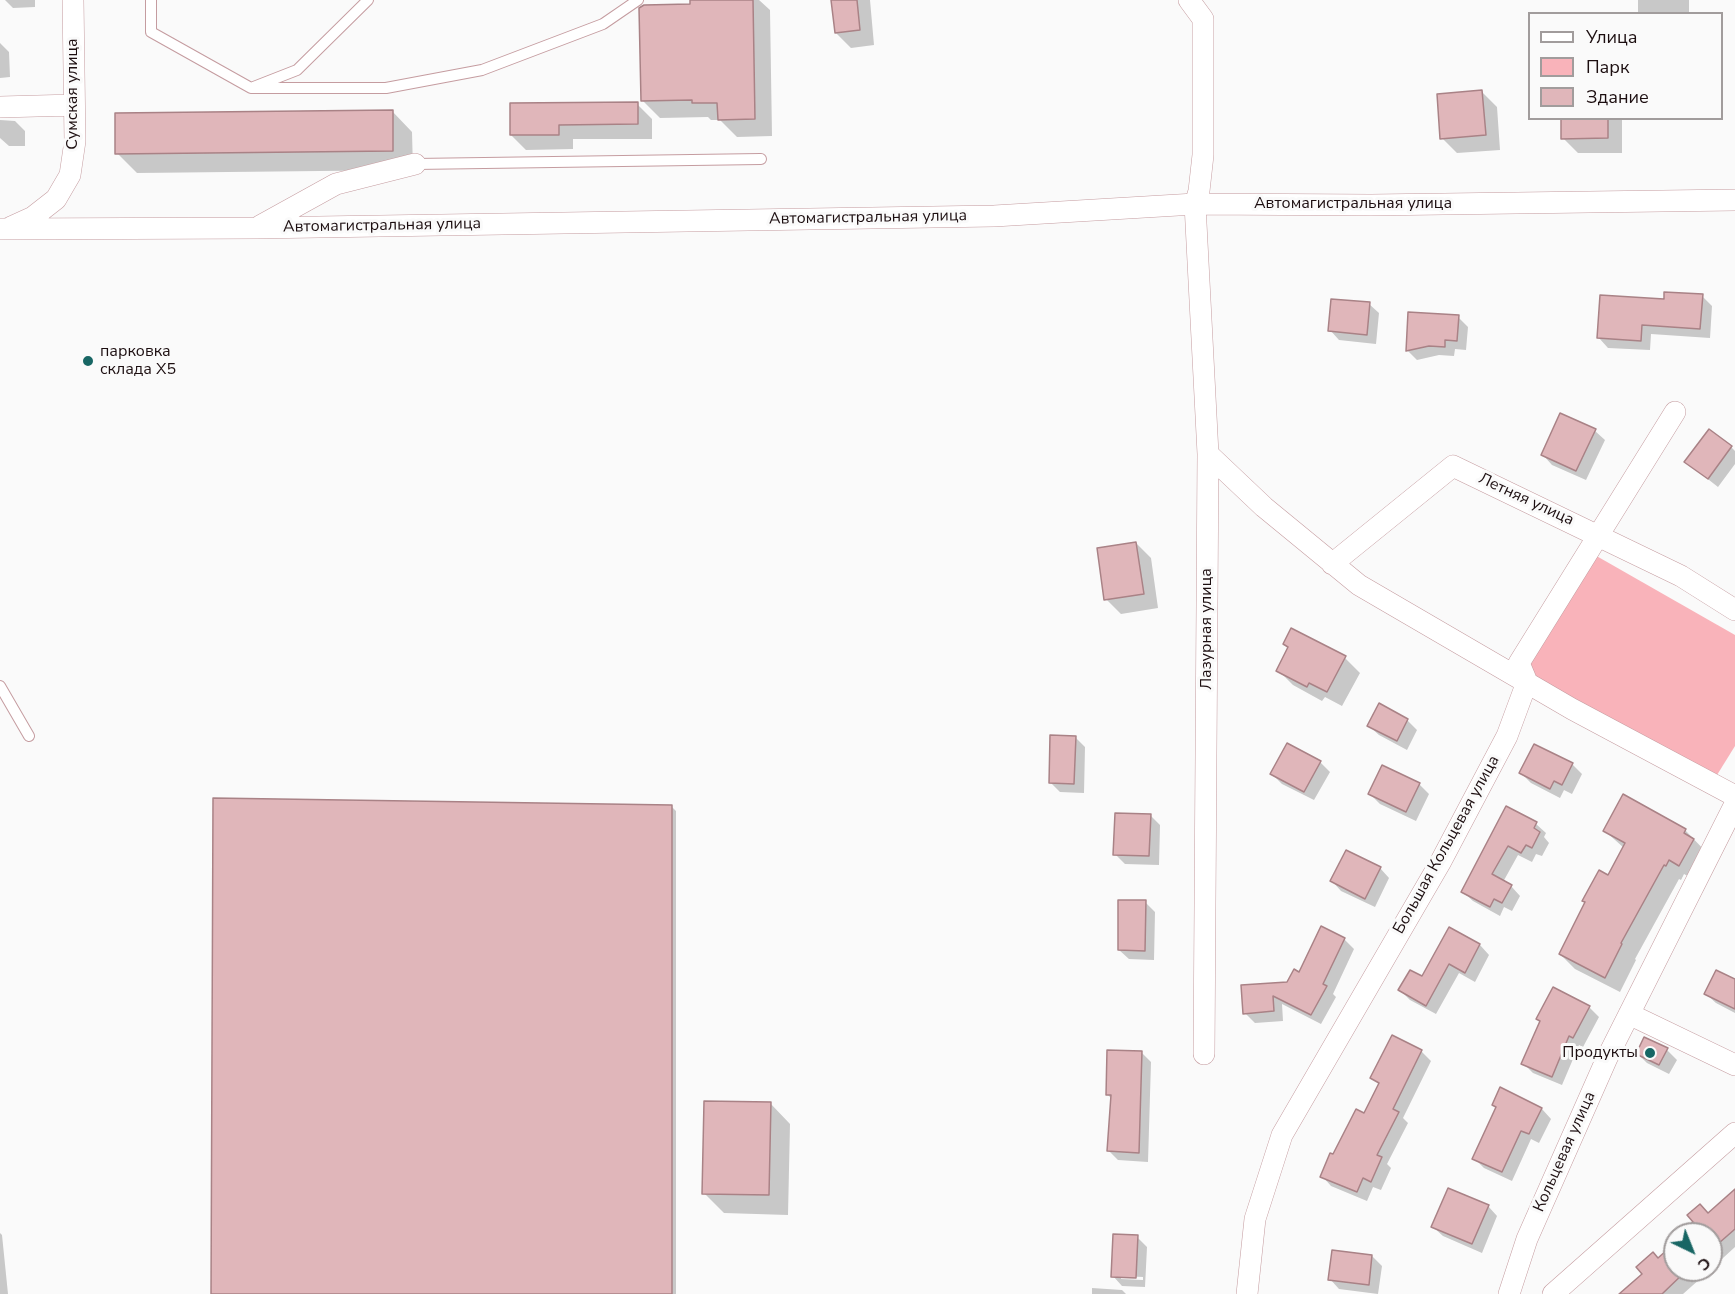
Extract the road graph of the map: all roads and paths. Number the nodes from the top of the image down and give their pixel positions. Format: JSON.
{"nodes":[{"id":1,"x":73,"y":0,"type":"edge"},
{"id":2,"x":151,"y":0,"type":"edge"},
{"id":3,"x":368,"y":0,"type":"edge"},
{"id":4,"x":638,"y":0,"type":"edge"},
{"id":5,"x":1189,"y":0,"type":"edge"},
{"id":6,"x":251,"y":88,"type":"junction"},
{"id":7,"x":74,"y":105,"type":"junction"},
{"id":8,"x":0,"y":107,"type":"edge"},
{"id":9,"x":761,"y":159,"type":"dead end"},
{"id":10,"x":415,"y":164,"type":"joint"},
{"id":11,"x":1735,"y":200,"type":"edge"},
{"id":12,"x":1195,"y":204,"type":"junction"},
{"id":13,"x":256,"y":228,"type":"junction"},
{"id":14,"x":4,"y":229,"type":"edge"},
{"id":15,"x":1676,"y":412,"type":"dead end"},
{"id":16,"x":1208,"y":454,"type":"junction"},
{"id":17,"x":1599,"y":535,"type":"junction"},
{"id":18,"x":1332,"y":564,"type":"junction"},
{"id":19,"x":1735,"y":610,"type":"edge"},
{"id":20,"x":1527,"y":682,"type":"junction"},
{"id":21,"x":0,"y":686,"type":"edge"},
{"id":22,"x":29,"y":736,"type":"dead end"},
{"id":23,"x":1735,"y":796,"type":"edge"},
{"id":24,"x":1735,"y":804,"type":"edge"},
{"id":25,"x":1629,"y":1014,"type":"junction"},
{"id":26,"x":1204,"y":1054,"type":"dead end"},
{"id":27,"x":1735,"y":1065,"type":"edge"},
{"id":28,"x":1735,"y":1133,"type":"edge"},
{"id":29,"x":1247,"y":1294,"type":"edge"},
{"id":30,"x":1509,"y":1294,"type":"edge"},
{"id":31,"x":1553,"y":1294,"type":"edge"}],
"edges":[{"from":1,"to":7,"type":"street","name":"Сумская улица"},
{"from":2,"to":6,"type":"lane"},
{"from":3,"to":6,"type":"lane"},
{"from":4,"to":6,"type":"lane"},
{"from":5,"to":12,"type":"street","name":"Лазурная улица"},
{"from":7,"to":8,"type":"street"},
{"from":7,"to":14,"type":"street","name":"Сумская улица"},
{"from":9,"to":10,"type":"lane"},
{"from":10,"to":13,"type":"street"},
{"from":11,"to":12,"type":"street","name":"Автомагистральная улица"},
{"from":12,"to":13,"type":"street","name":"Автомагистральная улица"},
{"from":12,"to":16,"type":"street","name":"Лазурная улица"},
{"from":13,"to":14,"type":"street","name":"Автомагистральная улица"},
{"from":15,"to":17,"type":"street","name":"Большая Кольцевая улица"},
{"from":16,"to":18,"type":"street"},
{"from":16,"to":26,"type":"street","name":"Лазурная улица"},
{"from":17,"to":18,"type":"street","name":"Летняя улица"},
{"from":17,"to":19,"type":"street","name":"Летняя улица"},
{"from":17,"to":20,"type":"street","name":"Большая Кольцевая улица"},
{"from":18,"to":20,"type":"street"},
{"from":20,"to":23,"type":"street"},
{"from":20,"to":29,"type":"street","name":"Большая Кольцевая улица"},
{"from":21,"to":22,"type":"lane"},
{"from":24,"to":25,"type":"street","name":"Кольцевая улица"},
{"from":25,"to":27,"type":"street"},
{"from":25,"to":30,"type":"street","name":"Кольцевая улица"},
{"from":28,"to":31,"type":"street"}]}
